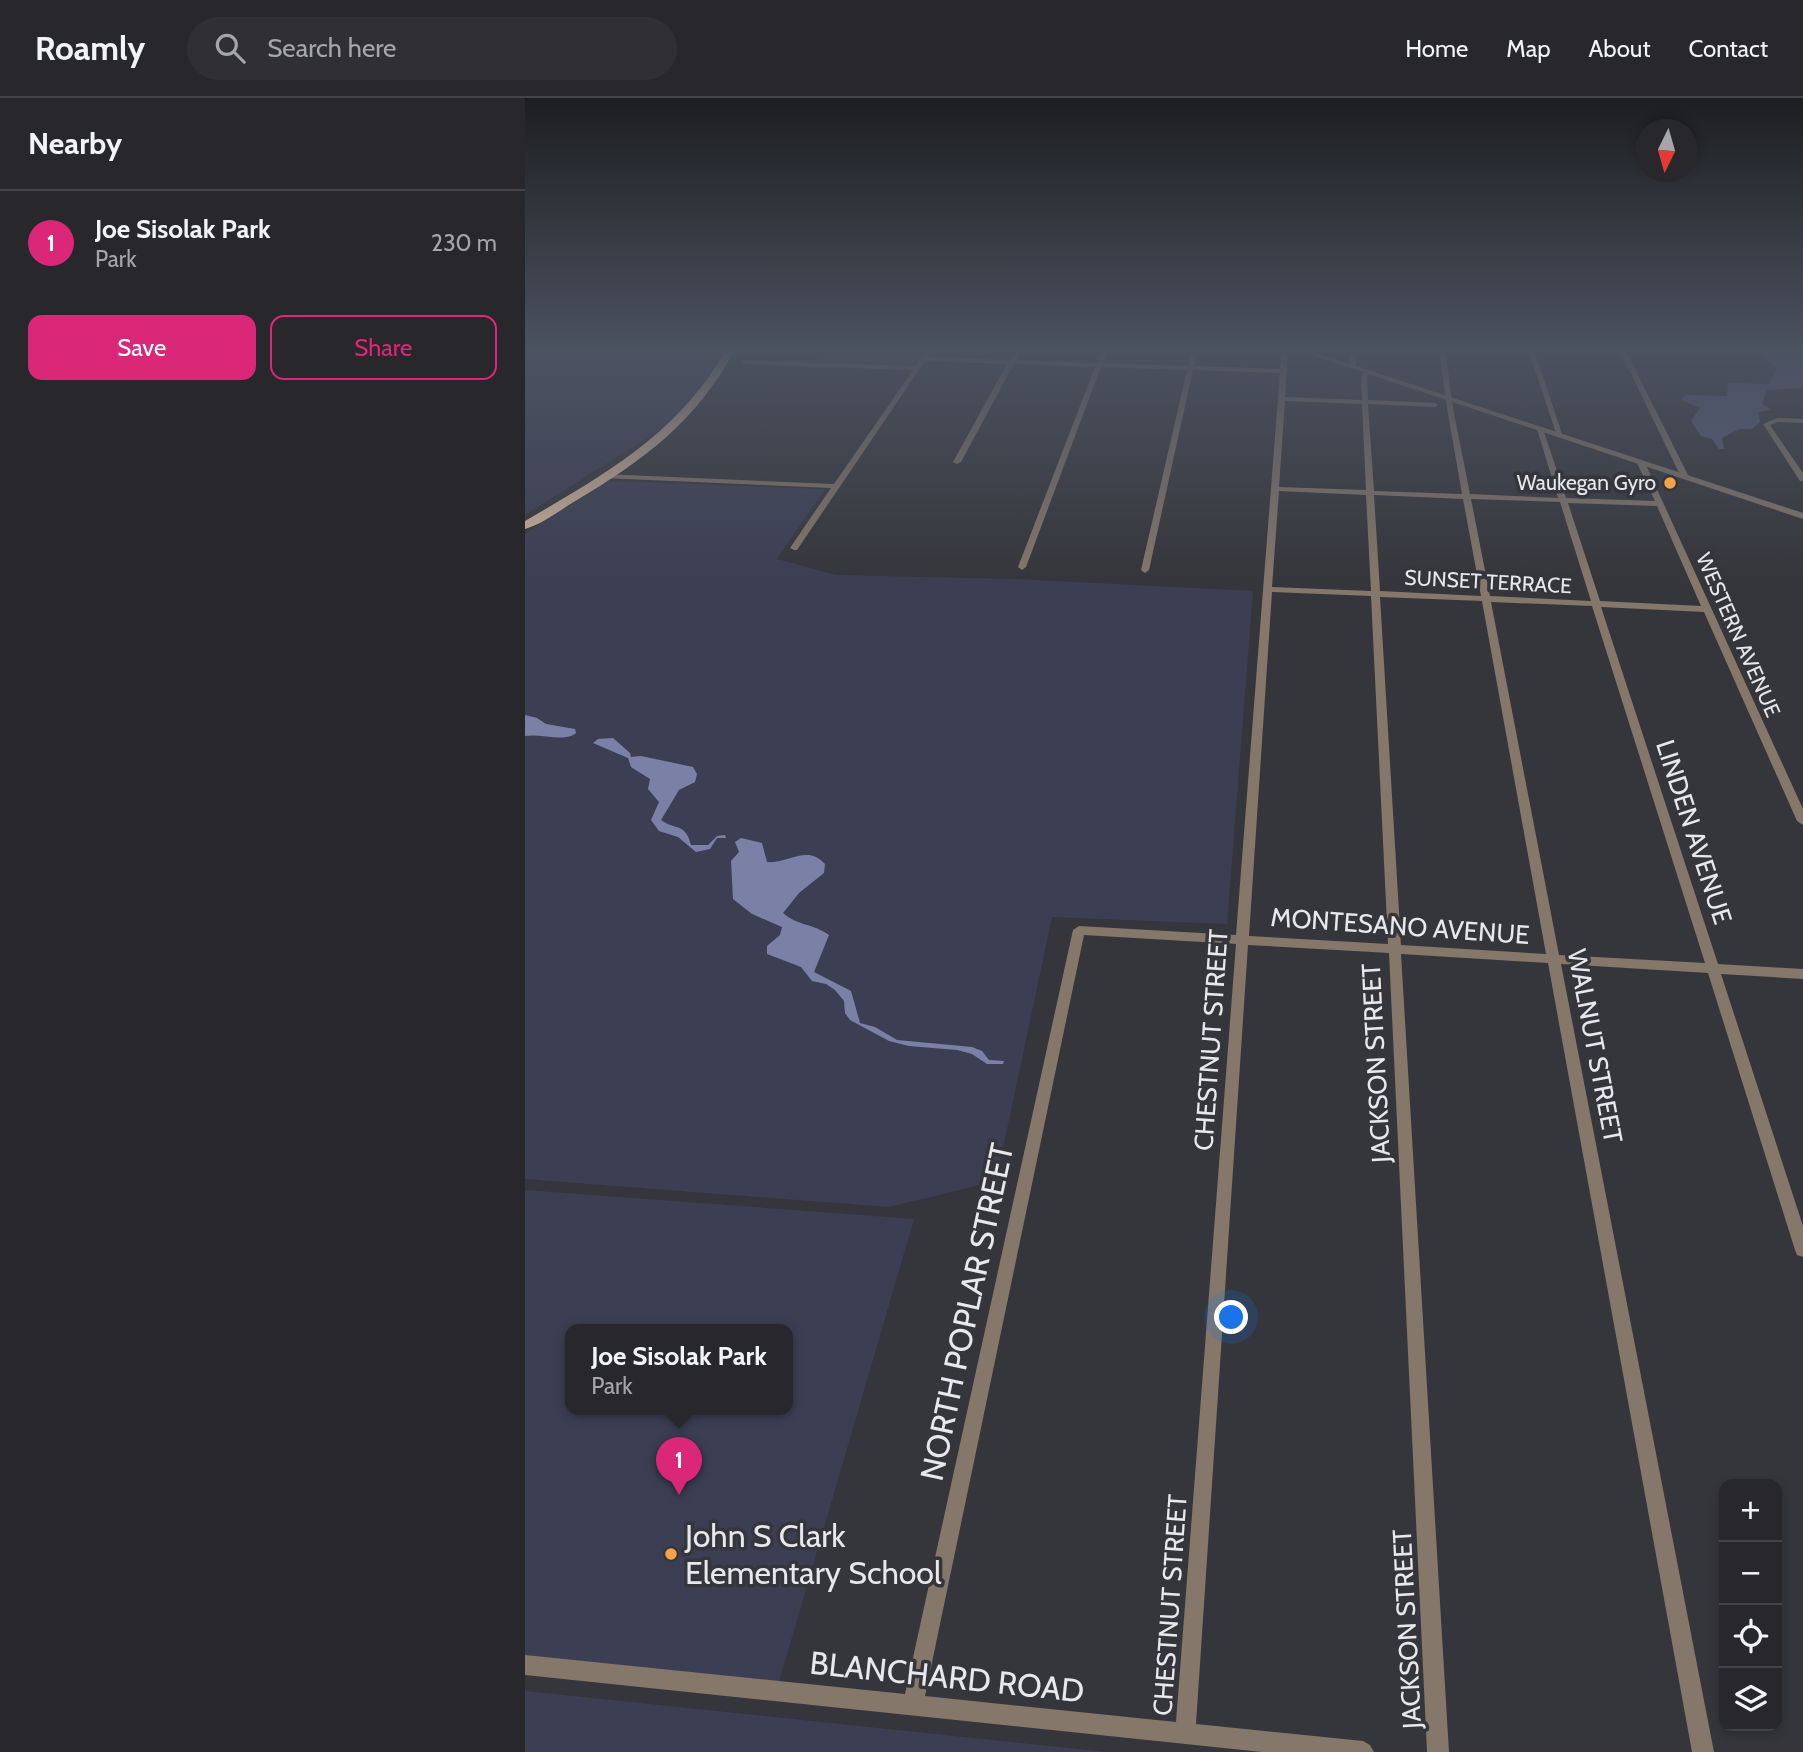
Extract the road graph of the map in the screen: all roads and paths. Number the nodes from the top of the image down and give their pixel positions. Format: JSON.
{"nodes":[{"id":1,"x":675,"y":426,"type":"edge"},
{"id":2,"x":877,"y":426,"type":"edge"},
{"id":3,"x":976,"y":426,"type":"edge"},
{"id":4,"x":1076,"y":426,"type":"edge"},
{"id":5,"x":1178,"y":426,"type":"edge"},
{"id":6,"x":1279,"y":426,"type":"edge"},
{"id":7,"x":1366,"y":426,"type":"edge"},
{"id":8,"x":1455,"y":426,"type":"edge"},
{"id":9,"x":1530,"y":426,"type":"edge"},
{"id":10,"x":1558,"y":426,"type":"edge"},
{"id":11,"x":1660,"y":426,"type":"edge"},
{"id":12,"x":1770,"y":426,"type":"edge"},
{"id":13,"x":1539,"y":429,"type":"junction"},
{"id":14,"x":1561,"y":436,"type":"junction"},
{"id":15,"x":957,"y":462,"type":"dead end"},
{"id":16,"x":1641,"y":463,"type":"junction"},
{"id":17,"x":603,"y":476,"type":"junction"},
{"id":18,"x":1685,"y":477,"type":"junction"},
{"id":19,"x":1803,"y":479,"type":"edge"},
{"id":20,"x":836,"y":486,"type":"junction"},
{"id":21,"x":1275,"y":489,"type":"junction"},
{"id":22,"x":1370,"y":493,"type":"junction"},
{"id":23,"x":1467,"y":497,"type":"junction"},
{"id":24,"x":1562,"y":500,"type":"junction"},
{"id":25,"x":1660,"y":504,"type":"junction"},
{"id":26,"x":1803,"y":516,"type":"edge"},
{"id":27,"x":525,"y":526,"type":"edge"},
{"id":28,"x":794,"y":548,"type":"dead end"},
{"id":29,"x":1022,"y":567,"type":"dead end"},
{"id":30,"x":1145,"y":570,"type":"dead end"},
{"id":31,"x":1268,"y":589,"type":"junction"},
{"id":32,"x":1376,"y":594,"type":"junction"},
{"id":33,"x":1486,"y":599,"type":"junction"},
{"id":34,"x":1595,"y":604,"type":"junction"},
{"id":35,"x":1707,"y":609,"type":"junction"},
{"id":36,"x":1803,"y":821,"type":"edge"},
{"id":37,"x":1079,"y":930,"type":"joint"},
{"id":38,"x":1243,"y":939,"type":"junction"},
{"id":39,"x":1395,"y":949,"type":"junction"},
{"id":40,"x":1553,"y":959,"type":"junction"},
{"id":41,"x":1712,"y":969,"type":"junction"},
{"id":42,"x":1803,"y":974,"type":"edge"},
{"id":43,"x":1803,"y":1250,"type":"edge"},
{"id":44,"x":525,"y":1665,"type":"edge"},
{"id":45,"x":913,"y":1706,"type":"junction"},
{"id":46,"x":1185,"y":1734,"type":"junction"},
{"id":47,"x":1363,"y":1752,"type":"edge"},
{"id":48,"x":1438,"y":1752,"type":"edge"},
{"id":49,"x":1703,"y":1752,"type":"edge"}],
"edges":[{"from":1,"to":17,"type":"main road"},
{"from":2,"to":20,"type":"street"},
{"from":3,"to":15,"type":"street"},
{"from":4,"to":29,"type":"street"},
{"from":5,"to":30,"type":"street"},
{"from":6,"to":21,"type":"street","name":"CHESTNUT STREET"},
{"from":7,"to":22,"type":"street","name":"JACKSON STREET"},
{"from":8,"to":23,"type":"street","name":"WALNUT STREET"},
{"from":9,"to":13,"type":"street"},
{"from":10,"to":14,"type":"street"},
{"from":11,"to":18,"type":"street"},
{"from":12,"to":19,"type":"street"},
{"from":13,"to":14,"type":"street"},
{"from":13,"to":24,"type":"street","name":"LINDEN AVENUE"},
{"from":14,"to":16,"type":"street"},
{"from":16,"to":18,"type":"street"},
{"from":16,"to":25,"type":"street","name":"WESTERN AVENUE"},
{"from":17,"to":20,"type":"street"},
{"from":17,"to":27,"type":"main road"},
{"from":18,"to":26,"type":"street"},
{"from":20,"to":28,"type":"street"},
{"from":21,"to":22,"type":"street"},
{"from":21,"to":31,"type":"street","name":"CHESTNUT STREET"},
{"from":22,"to":23,"type":"street"},
{"from":22,"to":32,"type":"street","name":"JACKSON STREET"},
{"from":23,"to":24,"type":"street"},
{"from":23,"to":33,"type":"street","name":"WALNUT STREET"},
{"from":24,"to":25,"type":"street"},
{"from":24,"to":34,"type":"street","name":"LINDEN AVENUE"},
{"from":25,"to":35,"type":"street","name":"WESTERN AVENUE"},
{"from":31,"to":32,"type":"street","name":"SUNSET TERRACE"},
{"from":31,"to":38,"type":"street","name":"CHESTNUT STREET"},
{"from":32,"to":33,"type":"street","name":"SUNSET TERRACE"},
{"from":32,"to":39,"type":"street","name":"JACKSON STREET"},
{"from":33,"to":34,"type":"street","name":"SUNSET TERRACE"},
{"from":33,"to":40,"type":"street","name":"WALNUT STREET"},
{"from":34,"to":35,"type":"street","name":"SUNSET TERRACE"},
{"from":34,"to":41,"type":"street","name":"LINDEN AVENUE"},
{"from":35,"to":36,"type":"street","name":"WESTERN AVENUE"},
{"from":37,"to":38,"type":"street","name":"MONTESANO AVENUE"},
{"from":37,"to":45,"type":"street","name":"NORTH POPLAR STREET"},
{"from":38,"to":39,"type":"street","name":"MONTESANO AVENUE"},
{"from":38,"to":46,"type":"street","name":"CHESTNUT STREET"},
{"from":39,"to":40,"type":"street","name":"MONTESANO AVENUE"},
{"from":39,"to":48,"type":"street","name":"JACKSON STREET"},
{"from":40,"to":41,"type":"street","name":"MONTESANO AVENUE"},
{"from":40,"to":49,"type":"street","name":"WALNUT STREET"},
{"from":41,"to":42,"type":"street","name":"MONTESANO AVENUE"},
{"from":41,"to":43,"type":"street","name":"LINDEN AVENUE"},
{"from":44,"to":45,"type":"street","name":"BLANCHARD ROAD"},
{"from":45,"to":46,"type":"street","name":"BLANCHARD ROAD"},
{"from":46,"to":47,"type":"street","name":"BLANCHARD ROAD"}]}
